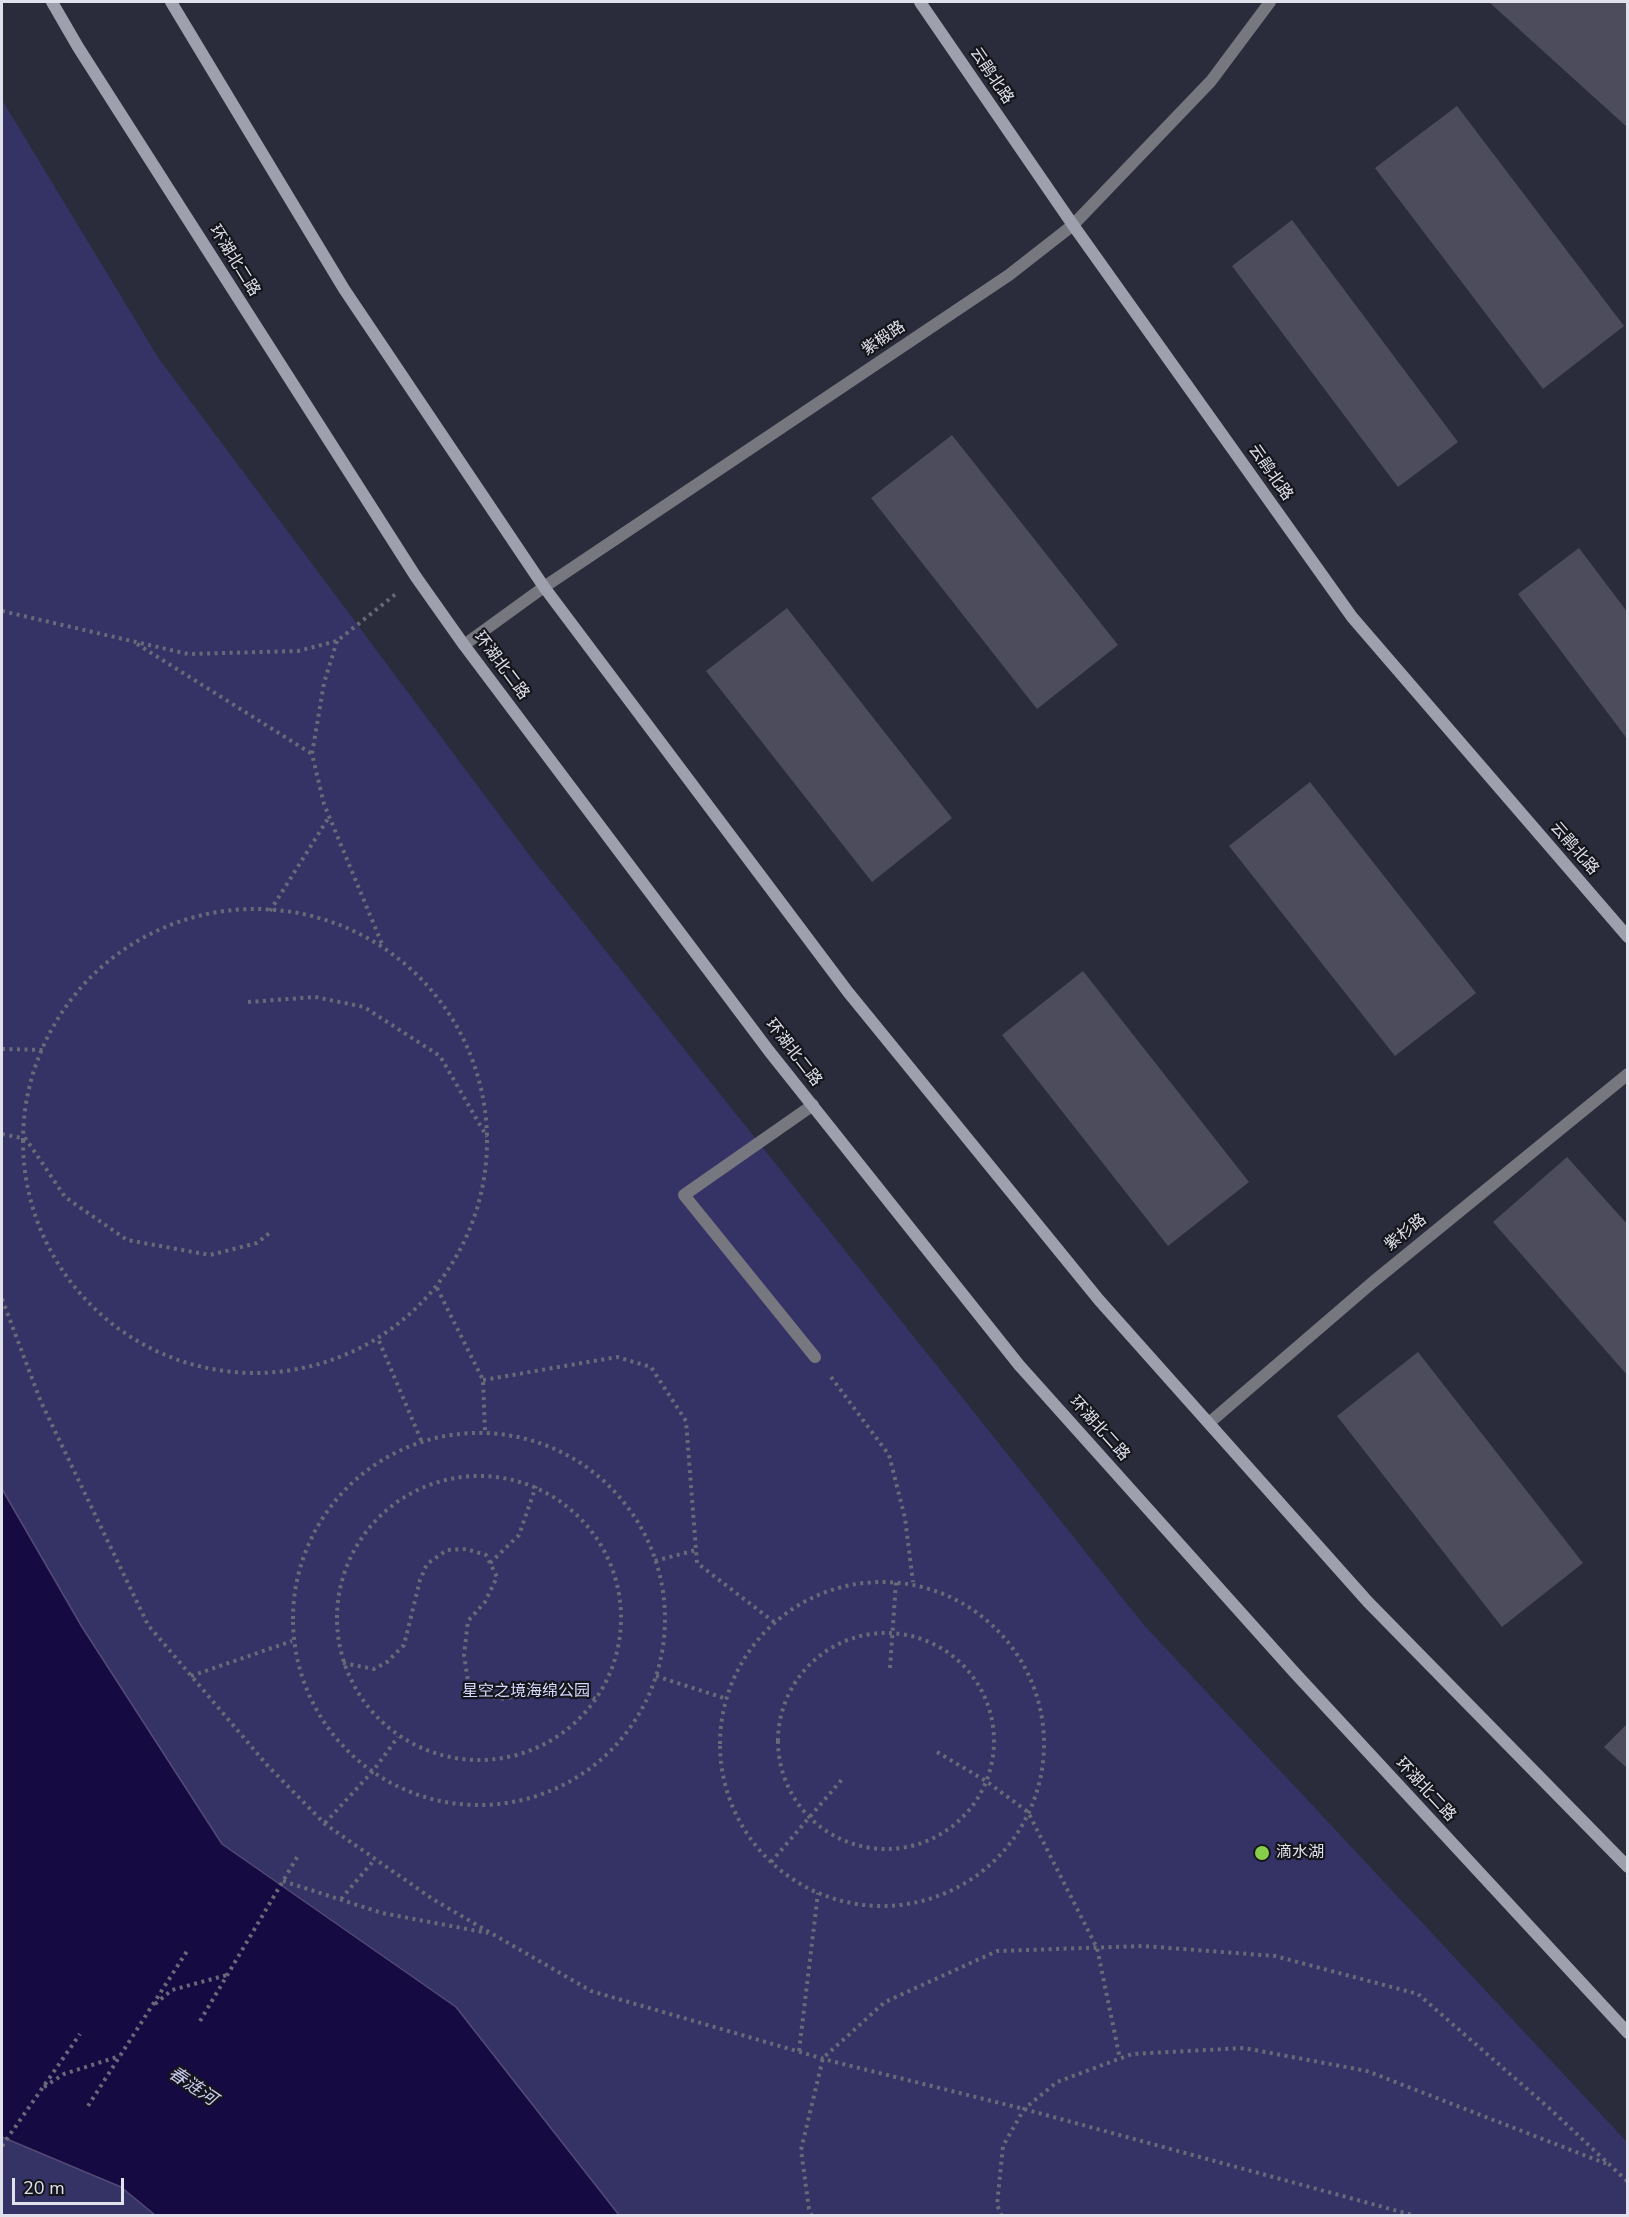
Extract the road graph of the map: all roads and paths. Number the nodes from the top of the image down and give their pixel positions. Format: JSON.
{"nodes":[{"id":1,"x":52,"y":2,"type":"edge"},
{"id":2,"x":171,"y":2,"type":"edge"},
{"id":3,"x":920,"y":2,"type":"edge"},
{"id":4,"x":1270,"y":2,"type":"edge"},
{"id":5,"x":1073,"y":225,"type":"junction"},
{"id":6,"x":416,"y":577,"type":"junction"},
{"id":7,"x":544,"y":587,"type":"junction"},
{"id":8,"x":2,"y":611,"type":"edge"},
{"id":9,"x":337,"y":641,"type":"junction"},
{"id":10,"x":134,"y":642,"type":"junction"},
{"id":11,"x":464,"y":645,"type":"junction"},
{"id":12,"x":312,"y":754,"type":"junction"},
{"id":13,"x":329,"y":817,"type":"junction"},
{"id":14,"x":270,"y":911,"type":"junction"},
{"id":15,"x":1628,"y":937,"type":"edge"},
{"id":16,"x":383,"y":947,"type":"junction"},
{"id":17,"x":248,"y":1002,"type":"dead end"},
{"id":18,"x":2,"y":1049,"type":"edge"},
{"id":19,"x":43,"y":1050,"type":"junction"},
{"id":20,"x":1628,"y":1074,"type":"edge"},
{"id":21,"x":813,"y":1105,"type":"junction"},
{"id":22,"x":2,"y":1134,"type":"edge"},
{"id":23,"x":26,"y":1139,"type":"junction"},
{"id":24,"x":489,"y":1140,"type":"junction"},
{"id":25,"x":272,"y":1231,"type":"dead end"},
{"id":26,"x":437,"y":1288,"type":"junction"},
{"id":27,"x":2,"y":1299,"type":"edge"},
{"id":28,"x":379,"y":1341,"type":"junction"},
{"id":29,"x":815,"y":1357,"type":"joint"},
{"id":30,"x":483,"y":1380,"type":"junction"},
{"id":31,"x":1209,"y":1423,"type":"junction"},
{"id":32,"x":485,"y":1431,"type":"junction"},
{"id":33,"x":421,"y":1440,"type":"junction"},
{"id":34,"x":536,"y":1485,"type":"junction"},
{"id":35,"x":696,"y":1550,"type":"junction"},
{"id":36,"x":655,"y":1561,"type":"junction"},
{"id":37,"x":490,"y":1563,"type":"junction"},
{"id":38,"x":896,"y":1582,"type":"junction"},
{"id":39,"x":913,"y":1582,"type":"junction"},
{"id":40,"x":774,"y":1622,"type":"junction"},
{"id":41,"x":891,"y":1633,"type":"junction"},
{"id":42,"x":292,"y":1641,"type":"junction"},
{"id":43,"x":342,"y":1663,"type":"junction"},
{"id":44,"x":890,"y":1668,"type":"dead end"},
{"id":45,"x":191,"y":1676,"type":"junction"},
{"id":46,"x":656,"y":1676,"type":"junction"},
{"id":47,"x":595,"y":1699,"type":"junction"},
{"id":48,"x":727,"y":1699,"type":"junction"},
{"id":49,"x":398,"y":1737,"type":"junction"},
{"id":50,"x":937,"y":1752,"type":"dead end"},
{"id":51,"x":373,"y":1771,"type":"junction"},
{"id":52,"x":844,"y":1777,"type":"dead end"},
{"id":53,"x":986,"y":1781,"type":"junction"},
{"id":54,"x":1028,"y":1812,"type":"junction"},
{"id":55,"x":810,"y":1817,"type":"junction"},
{"id":56,"x":325,"y":1824,"type":"junction"},
{"id":57,"x":299,"y":1854,"type":"dead end"},
{"id":58,"x":375,"y":1859,"type":"junction"},
{"id":59,"x":771,"y":1862,"type":"junction"},
{"id":60,"x":1628,"y":1867,"type":"edge"},
{"id":61,"x":283,"y":1881,"type":"junction"},
{"id":62,"x":818,"y":1893,"type":"junction"},
{"id":63,"x":341,"y":1899,"type":"junction"},
{"id":64,"x":492,"y":1934,"type":"junction"},
{"id":65,"x":189,"y":1948,"type":"dead end"},
{"id":66,"x":1097,"y":1948,"type":"junction"},
{"id":67,"x":228,"y":1974,"type":"junction"},
{"id":68,"x":151,"y":2008,"type":"junction"},
{"id":69,"x":200,"y":2020,"type":"dead end"},
{"id":70,"x":1628,"y":2033,"type":"edge"},
{"id":71,"x":80,"y":2034,"type":"dead end"},
{"id":72,"x":800,"y":2051,"type":"junction"},
{"id":73,"x":120,"y":2056,"type":"junction"},
{"id":74,"x":823,"y":2058,"type":"junction"},
{"id":75,"x":1120,"y":2059,"type":"junction"},
{"id":76,"x":41,"y":2090,"type":"junction"},
{"id":77,"x":88,"y":2106,"type":"dead end"},
{"id":78,"x":1024,"y":2109,"type":"junction"},
{"id":79,"x":2,"y":2146,"type":"edge"},
{"id":80,"x":1611,"y":2166,"type":"junction"},
{"id":81,"x":1628,"y":2182,"type":"edge"},
{"id":82,"x":812,"y":2216,"type":"edge"},
{"id":83,"x":1002,"y":2216,"type":"edge"},
{"id":84,"x":1416,"y":2216,"type":"edge"}],
"edges":[{"from":1,"to":6,"type":"main road","name":"环湖北二路"},
{"from":2,"to":7,"type":"main road"},
{"from":3,"to":5,"type":"main road","name":"云鹃北路"},
{"from":4,"to":5,"type":"street","name":"紫椴路"},
{"from":5,"to":7,"type":"street","name":"紫椴路"},
{"from":5,"to":15,"type":"main road","name":"云鹃北路"},
{"from":6,"to":9,"type":"path"},
{"from":6,"to":11,"type":"main road","name":"环湖北二路"},
{"from":7,"to":11,"type":"street","name":"紫椴路"},
{"from":7,"to":31,"type":"main road"},
{"from":8,"to":10,"type":"path"},
{"from":9,"to":10,"type":"path"},
{"from":9,"to":12,"type":"path"},
{"from":10,"to":12,"type":"path"},
{"from":11,"to":21,"type":"main road","name":"环湖北二路"},
{"from":12,"to":13,"type":"path"},
{"from":13,"to":14,"type":"path"},
{"from":13,"to":16,"type":"path"},
{"from":14,"to":16,"type":"path"},
{"from":14,"to":19,"type":"path"},
{"from":16,"to":24,"type":"path"},
{"from":17,"to":24,"type":"path"},
{"from":18,"to":19,"type":"path"},
{"from":19,"to":23,"type":"path"},
{"from":20,"to":31,"type":"street","name":"紫杉路"},
{"from":21,"to":29,"type":"street"},
{"from":21,"to":70,"type":"main road","name":"环湖北二路"},
{"from":22,"to":23,"type":"path"},
{"from":23,"to":25,"type":"path"},
{"from":23,"to":28,"type":"path"},
{"from":24,"to":26,"type":"path"},
{"from":26,"to":28,"type":"path"},
{"from":26,"to":30,"type":"path"},
{"from":27,"to":45,"type":"path"},
{"from":28,"to":33,"type":"path"},
{"from":29,"to":39,"type":"path"},
{"from":30,"to":32,"type":"path"},
{"from":30,"to":35,"type":"path"},
{"from":31,"to":60,"type":"main road"},
{"from":32,"to":33,"type":"path"},
{"from":32,"to":36,"type":"path"},
{"from":33,"to":42,"type":"path"},
{"from":34,"to":37,"type":"path"},
{"from":34,"to":43,"type":"path"},
{"from":34,"to":47,"type":"path"},
{"from":35,"to":36,"type":"path"},
{"from":35,"to":40,"type":"path"},
{"from":36,"to":46,"type":"path"},
{"from":37,"to":43,"type":"path"},
{"from":37,"to":47,"type":"path"},
{"from":38,"to":39,"type":"path"},
{"from":38,"to":40,"type":"path"},
{"from":38,"to":41,"type":"path"},
{"from":39,"to":54,"type":"path"},
{"from":40,"to":48,"type":"path"},
{"from":41,"to":44,"type":"path"},
{"from":41,"to":53,"type":"path"},
{"from":41,"to":55,"type":"path"},
{"from":42,"to":45,"type":"path"},
{"from":42,"to":51,"type":"path"},
{"from":43,"to":49,"type":"path"},
{"from":45,"to":56,"type":"path"},
{"from":46,"to":48,"type":"path"},
{"from":46,"to":51,"type":"path"},
{"from":47,"to":49,"type":"path"},
{"from":48,"to":59,"type":"path"},
{"from":49,"to":51,"type":"path"},
{"from":50,"to":53,"type":"path"},
{"from":51,"to":56,"type":"path"},
{"from":52,"to":55,"type":"path"},
{"from":53,"to":54,"type":"path"},
{"from":53,"to":55,"type":"path"},
{"from":54,"to":62,"type":"path"},
{"from":54,"to":66,"type":"path"},
{"from":55,"to":59,"type":"path"},
{"from":56,"to":58,"type":"path"},
{"from":57,"to":61,"type":"path"},
{"from":58,"to":63,"type":"path"},
{"from":58,"to":64,"type":"path"},
{"from":59,"to":62,"type":"path"},
{"from":61,"to":63,"type":"path"},
{"from":61,"to":67,"type":"path"},
{"from":62,"to":72,"type":"path"},
{"from":63,"to":64,"type":"path"},
{"from":64,"to":72,"type":"path"},
{"from":65,"to":68,"type":"path"},
{"from":66,"to":74,"type":"path"},
{"from":66,"to":75,"type":"path"},
{"from":66,"to":80,"type":"path"},
{"from":67,"to":68,"type":"path"},
{"from":67,"to":69,"type":"path"},
{"from":68,"to":73,"type":"path"},
{"from":71,"to":76,"type":"path"},
{"from":72,"to":74,"type":"path"},
{"from":73,"to":76,"type":"path"},
{"from":73,"to":77,"type":"path"},
{"from":74,"to":78,"type":"path"},
{"from":74,"to":82,"type":"path"},
{"from":75,"to":78,"type":"path"},
{"from":75,"to":80,"type":"path"},
{"from":76,"to":79,"type":"path"},
{"from":78,"to":83,"type":"path"},
{"from":78,"to":84,"type":"path"},
{"from":80,"to":81,"type":"path"}]}
